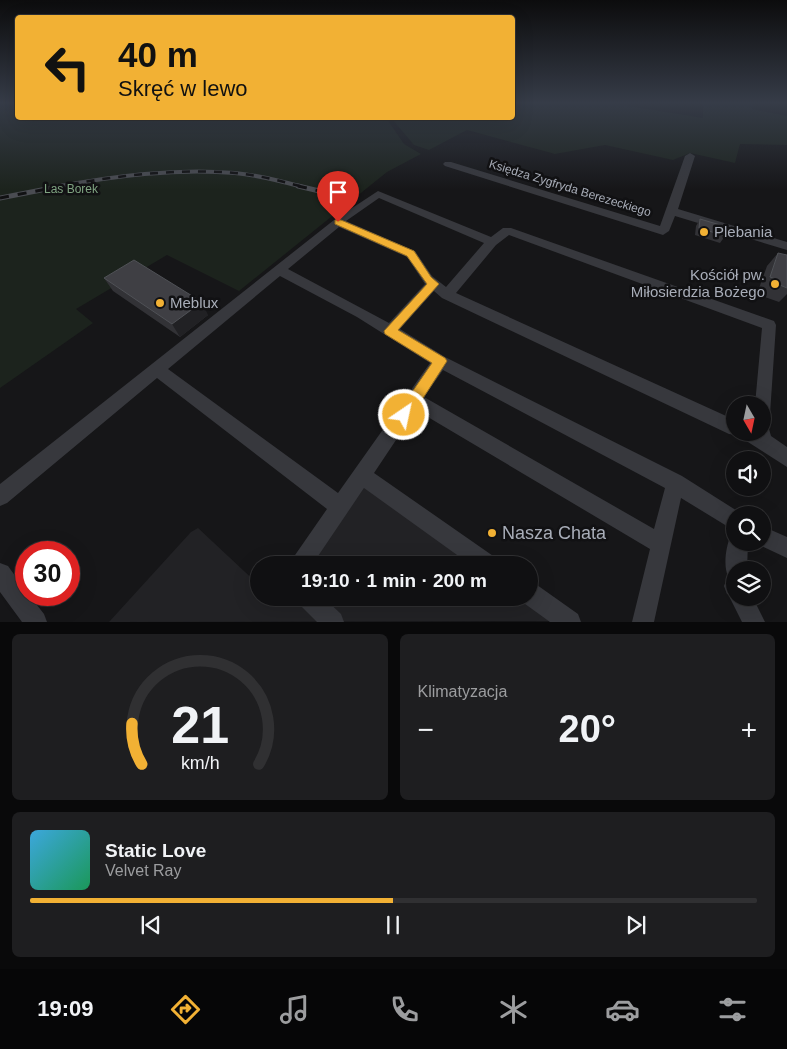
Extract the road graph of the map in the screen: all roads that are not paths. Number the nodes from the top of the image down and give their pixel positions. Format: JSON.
{"nodes":[{"id":1,"x":690,"y":156,"type":"dead end"},
{"id":2,"x":448,"y":164,"type":"dead end"},
{"id":3,"x":672,"y":211,"type":"junction"},
{"id":4,"x":338,"y":222,"type":"junction"},
{"id":5,"x":492,"y":242,"type":"junction"},
{"id":6,"x":787,"y":246,"type":"edge"},
{"id":7,"x":280,"y":270,"type":"junction"},
{"id":8,"x":433,"y":284,"type":"junction"},
{"id":9,"x":448,"y":296,"type":"junction"},
{"id":10,"x":390,"y":331,"type":"junction"},
{"id":11,"x":440,"y":361,"type":"junction"},
{"id":12,"x":158,"y":369,"type":"junction"},
{"id":13,"x":764,"y":396,"type":"edge"},
{"id":14,"x":414,"y":400,"type":"junction"},
{"id":15,"x":726,"y":424,"type":"edge"},
{"id":16,"x":770,"y":441,"type":"edge"},
{"id":17,"x":787,"y":458,"type":"edge"},
{"id":18,"x":362,"y":476,"type":"junction"},
{"id":19,"x":675,"y":484,"type":"junction"},
{"id":20,"x":0,"y":496,"type":"edge"},
{"id":21,"x":341,"y":506,"type":"junction"},
{"id":22,"x":726,"y":515,"type":"edge"},
{"id":23,"x":771,"y":540,"type":"edge"},
{"id":24,"x":661,"y":544,"type":"junction"},
{"id":25,"x":787,"y":548,"type":"edge"},
{"id":26,"x":306,"y":556,"type":"edge"},
{"id":27,"x":476,"y":556,"type":"edge"},
{"id":28,"x":0,"y":574,"type":"edge"},
{"id":29,"x":538,"y":599,"type":"edge"},
{"id":30,"x":317,"y":606,"type":"edge"},
{"id":31,"x":745,"y":606,"type":"edge"},
{"id":32,"x":36,"y":622,"type":"edge"},
{"id":33,"x":333,"y":622,"type":"edge"},
{"id":34,"x":570,"y":622,"type":"edge"},
{"id":35,"x":643,"y":622,"type":"edge"},
{"id":36,"x":754,"y":622,"type":"edge"}],
"edges":[{"from":1,"to":3,"type":"street"},
{"from":2,"to":3,"type":"street","name":"Księdza Zygfryda Berezeckiego"},
{"from":3,"to":6,"type":"street","name":"Księdza Zygfryda Berezeckiego"},
{"from":4,"to":5,"type":"street"},
{"from":4,"to":7,"type":"street"},
{"from":4,"to":8,"type":"street"},
{"from":5,"to":9,"type":"street"},
{"from":5,"to":13,"type":"street"},
{"from":7,"to":10,"type":"street"},
{"from":7,"to":12,"type":"street"},
{"from":8,"to":9,"type":"street"},
{"from":8,"to":10,"type":"street"},
{"from":9,"to":15,"type":"street"},
{"from":10,"to":11,"type":"street"},
{"from":11,"to":14,"type":"street"},
{"from":11,"to":19,"type":"street"},
{"from":12,"to":20,"type":"street"},
{"from":12,"to":21,"type":"street"},
{"from":14,"to":18,"type":"street"},
{"from":14,"to":24,"type":"street"},
{"from":16,"to":17,"type":"street"},
{"from":18,"to":21,"type":"street"},
{"from":18,"to":27,"type":"street"},
{"from":19,"to":22,"type":"street"},
{"from":19,"to":24,"type":"street"},
{"from":21,"to":26,"type":"street"},
{"from":23,"to":25,"type":"street"},
{"from":24,"to":35,"type":"street"},
{"from":28,"to":32,"type":"street"},
{"from":29,"to":34,"type":"street"},
{"from":30,"to":33,"type":"street"},
{"from":31,"to":36,"type":"street"}]}
